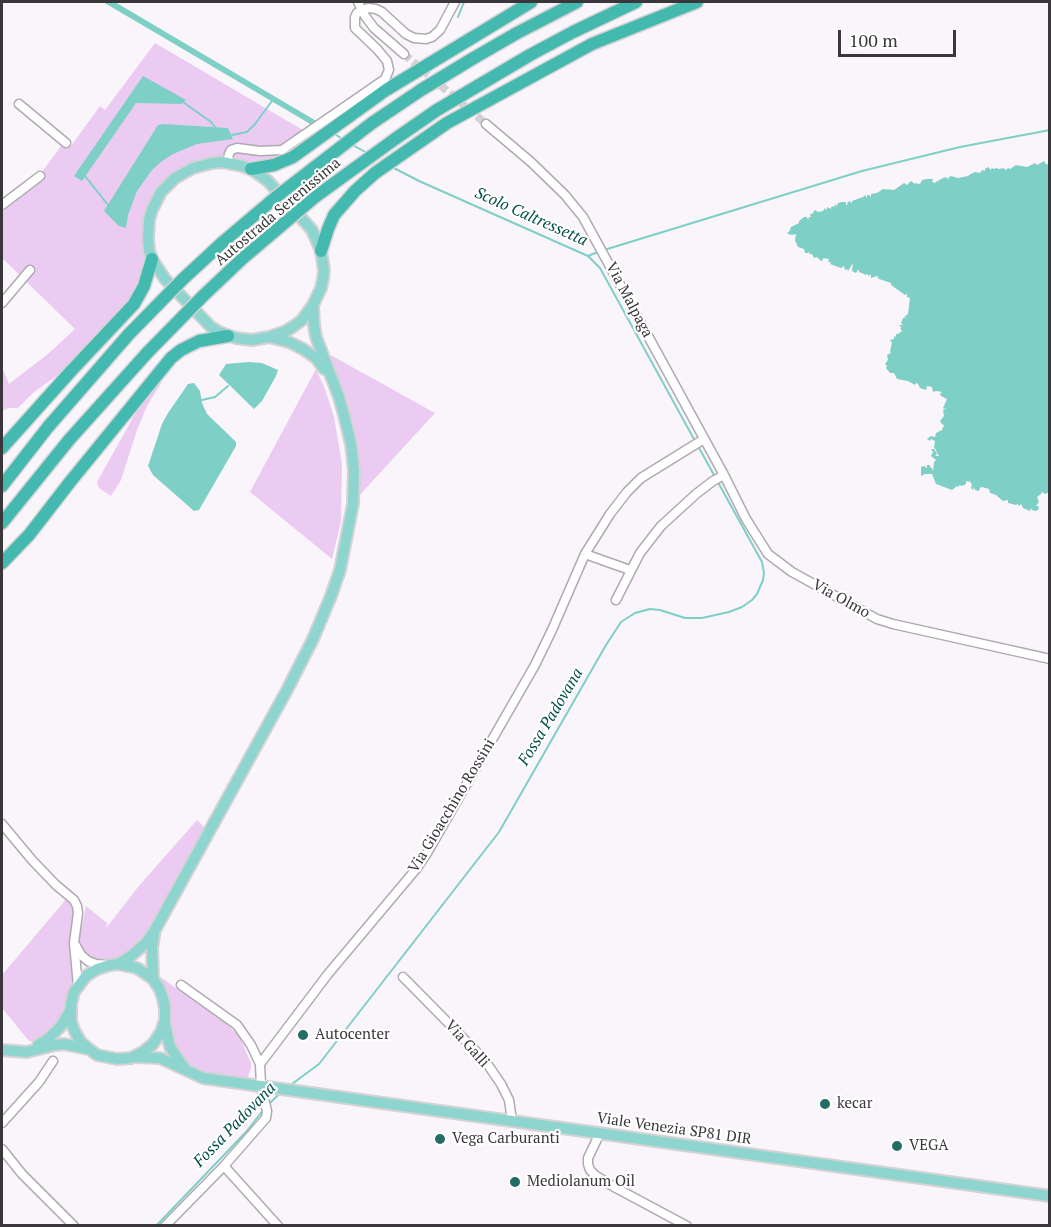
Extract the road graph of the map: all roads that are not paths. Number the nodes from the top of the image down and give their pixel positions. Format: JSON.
{"nodes":[{"id":1,"x":455,"y":2,"type":"edge"},
{"id":2,"x":531,"y":2,"type":"edge"},
{"id":3,"x":577,"y":2,"type":"edge"},
{"id":4,"x":636,"y":2,"type":"edge"},
{"id":5,"x":697,"y":2,"type":"edge"},
{"id":6,"x":360,"y":6,"type":"edge"},
{"id":7,"x":404,"y":54,"type":"tunnel mouth"},
{"id":8,"x":19,"y":104,"type":"dead end"},
{"id":9,"x":333,"y":121,"type":"junction"},
{"id":10,"x":486,"y":124,"type":"tunnel mouth"},
{"id":11,"x":308,"y":139,"type":"junction"},
{"id":12,"x":66,"y":143,"type":"dead end"},
{"id":13,"x":227,"y":163,"type":"junction"},
{"id":14,"x":251,"y":169,"type":"junction"},
{"id":15,"x":40,"y":176,"type":"dead end"},
{"id":16,"x":2,"y":205,"type":"edge"},
{"id":17,"x":321,"y":251,"type":"junction"},
{"id":18,"x":152,"y":259,"type":"junction"},
{"id":19,"x":30,"y":270,"type":"dead end"},
{"id":20,"x":2,"y":303,"type":"edge"},
{"id":21,"x":313,"y":305,"type":"junction"},
{"id":22,"x":228,"y":336,"type":"junction"},
{"id":23,"x":269,"y":337,"type":"junction"},
{"id":24,"x":334,"y":385,"type":"junction"},
{"id":25,"x":699,"y":442,"type":"junction"},
{"id":26,"x":2,"y":448,"type":"edge"},
{"id":27,"x":719,"y":478,"type":"junction"},
{"id":28,"x":2,"y":486,"type":"edge"},
{"id":29,"x":2,"y":523,"type":"edge"},
{"id":30,"x":585,"y":554,"type":"junction"},
{"id":31,"x":2,"y":563,"type":"edge"},
{"id":32,"x":630,"y":570,"type":"junction"},
{"id":33,"x":616,"y":600,"type":"dead end"},
{"id":34,"x":1050,"y":659,"type":"edge"},
{"id":35,"x":2,"y":824,"type":"edge"},
{"id":36,"x":155,"y":930,"type":"junction"},
{"id":37,"x":74,"y":943,"type":"junction"},
{"id":38,"x":114,"y":965,"type":"junction"},
{"id":39,"x":403,"y":977,"type":"dead end"},
{"id":40,"x":153,"y":980,"type":"junction"},
{"id":41,"x":180,"y":985,"type":"dead end"},
{"id":42,"x":78,"y":986,"type":"junction"},
{"id":43,"x":70,"y":1011,"type":"junction"},
{"id":44,"x":165,"y":1020,"type":"junction"},
{"id":45,"x":88,"y":1049,"type":"junction"},
{"id":46,"x":2,"y":1050,"type":"edge"},
{"id":47,"x":27,"y":1052,"type":"junction"},
{"id":48,"x":131,"y":1058,"type":"junction"},
{"id":49,"x":52,"y":1061,"type":"dead end"},
{"id":50,"x":260,"y":1064,"type":"junction"},
{"id":51,"x":186,"y":1069,"type":"junction"},
{"id":52,"x":261,"y":1086,"type":"junction"},
{"id":53,"x":512,"y":1121,"type":"junction"},
{"id":54,"x":2,"y":1123,"type":"edge"},
{"id":55,"x":600,"y":1133,"type":"junction"},
{"id":56,"x":2,"y":1149,"type":"edge"},
{"id":57,"x":224,"y":1166,"type":"junction"},
{"id":58,"x":1050,"y":1196,"type":"edge"},
{"id":59,"x":74,"y":1226,"type":"edge"},
{"id":60,"x":165,"y":1226,"type":"edge"},
{"id":61,"x":278,"y":1226,"type":"edge"},
{"id":62,"x":687,"y":1226,"type":"edge"}],
"edges":[{"from":1,"to":6,"type":"street"},
{"from":2,"to":9,"type":"highway"},
{"from":3,"to":28,"type":"highway","name":"Autostrada Serenissima","bridge":true},
{"from":4,"to":29,"type":"highway","name":"Autostrada Serenissima","bridge":true},
{"from":5,"to":17,"type":"highway"},
{"from":6,"to":7,"type":"street"},
{"from":6,"to":9,"type":"street"},
{"from":8,"to":12,"type":"street"},
{"from":9,"to":11,"type":"highway"},
{"from":10,"to":25,"type":"street","name":"Via Malpaga"},
{"from":11,"to":13,"type":"street"},
{"from":11,"to":14,"type":"highway"},
{"from":13,"to":14,"type":"main road"},
{"from":13,"to":18,"type":"main road"},
{"from":14,"to":17,"type":"main road"},
{"from":15,"to":16,"type":"street"},
{"from":17,"to":21,"type":"main road"},
{"from":18,"to":22,"type":"main road"},
{"from":18,"to":26,"type":"highway"},
{"from":19,"to":20,"type":"street"},
{"from":21,"to":23,"type":"main road"},
{"from":21,"to":24,"type":"main road"},
{"from":22,"to":23,"type":"main road"},
{"from":22,"to":31,"type":"highway"},
{"from":23,"to":24,"type":"main road"},
{"from":24,"to":36,"type":"main road"},
{"from":25,"to":27,"type":"street","name":"Via Olmo"},
{"from":25,"to":30,"type":"street","name":"Via Gioacchino Rossini"},
{"from":27,"to":32,"type":"street"},
{"from":27,"to":34,"type":"street","name":"Via Olmo"},
{"from":30,"to":32,"type":"street"},
{"from":30,"to":50,"type":"street","name":"Via Gioacchino Rossini"},
{"from":32,"to":33,"type":"street"},
{"from":35,"to":37,"type":"street"},
{"from":36,"to":38,"type":"main road"},
{"from":36,"to":40,"type":"main road"},
{"from":37,"to":38,"type":"street"},
{"from":37,"to":42,"type":"street"},
{"from":38,"to":40,"type":"main road"},
{"from":38,"to":42,"type":"main road"},
{"from":39,"to":53,"type":"street","name":"Via Galli"},
{"from":40,"to":44,"type":"main road"},
{"from":41,"to":50,"type":"street"},
{"from":42,"to":43,"type":"main road"},
{"from":43,"to":45,"type":"main road"},
{"from":43,"to":47,"type":"main road"},
{"from":44,"to":48,"type":"main road"},
{"from":44,"to":51,"type":"main road"},
{"from":45,"to":47,"type":"main road"},
{"from":45,"to":48,"type":"main road"},
{"from":46,"to":47,"type":"main road"},
{"from":48,"to":51,"type":"main road","name":"Viale Venezia SP81 DIR"},
{"from":49,"to":54,"type":"street"},
{"from":50,"to":52,"type":"street"},
{"from":51,"to":52,"type":"main road","name":"Viale Venezia SP81 DIR"},
{"from":52,"to":53,"type":"main road","name":"Viale Venezia SP81 DIR"},
{"from":52,"to":57,"type":"street"},
{"from":53,"to":55,"type":"main road","name":"Viale Venezia SP81 DIR"},
{"from":55,"to":58,"type":"main road","name":"Viale Venezia SP81 DIR"},
{"from":55,"to":62,"type":"street"},
{"from":56,"to":59,"type":"street"},
{"from":57,"to":60,"type":"street"},
{"from":57,"to":61,"type":"street"}]}
